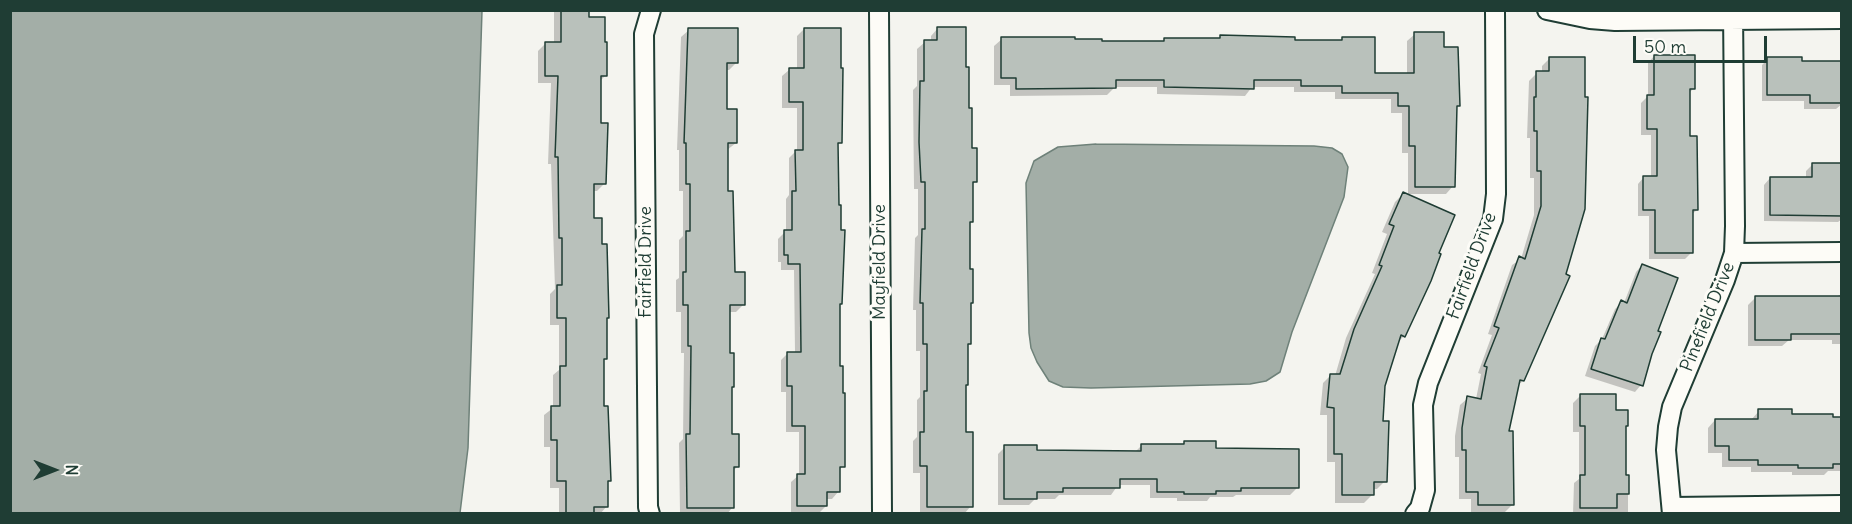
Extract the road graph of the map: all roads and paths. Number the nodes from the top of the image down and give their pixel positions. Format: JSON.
{"nodes":[{"id":1,"x":651,"y":10,"type":"edge"},
{"id":2,"x":879,"y":10,"type":"edge"},
{"id":3,"x":1495,"y":10,"type":"edge"},
{"id":4,"x":1547,"y":10,"type":"edge"},
{"id":5,"x":1733,"y":15,"type":"edge"},
{"id":6,"x":1842,"y":19,"type":"edge"},
{"id":7,"x":1842,"y":252,"type":"edge"},
{"id":8,"x":1734,"y":253,"type":"junction"},
{"id":9,"x":1842,"y":505,"type":"edge"},
{"id":10,"x":1672,"y":510,"type":"edge"},
{"id":11,"x":650,"y":513,"type":"edge"},
{"id":12,"x":882,"y":513,"type":"edge"},
{"id":13,"x":1415,"y":513,"type":"edge"}],
"edges":[{"from":1,"to":11,"type":"street","name":"Fairfield Drive"},
{"from":2,"to":12,"type":"street","name":"Mayfield Drive"},
{"from":3,"to":13,"type":"street","name":"Fairfield Drive"},
{"from":4,"to":5,"type":"street"},
{"from":5,"to":6,"type":"street"},
{"from":5,"to":8,"type":"street","name":"Pinefield Drive"},
{"from":7,"to":8,"type":"street"},
{"from":8,"to":10,"type":"street","name":"Pinefield Drive"},
{"from":9,"to":10,"type":"street"}]}
